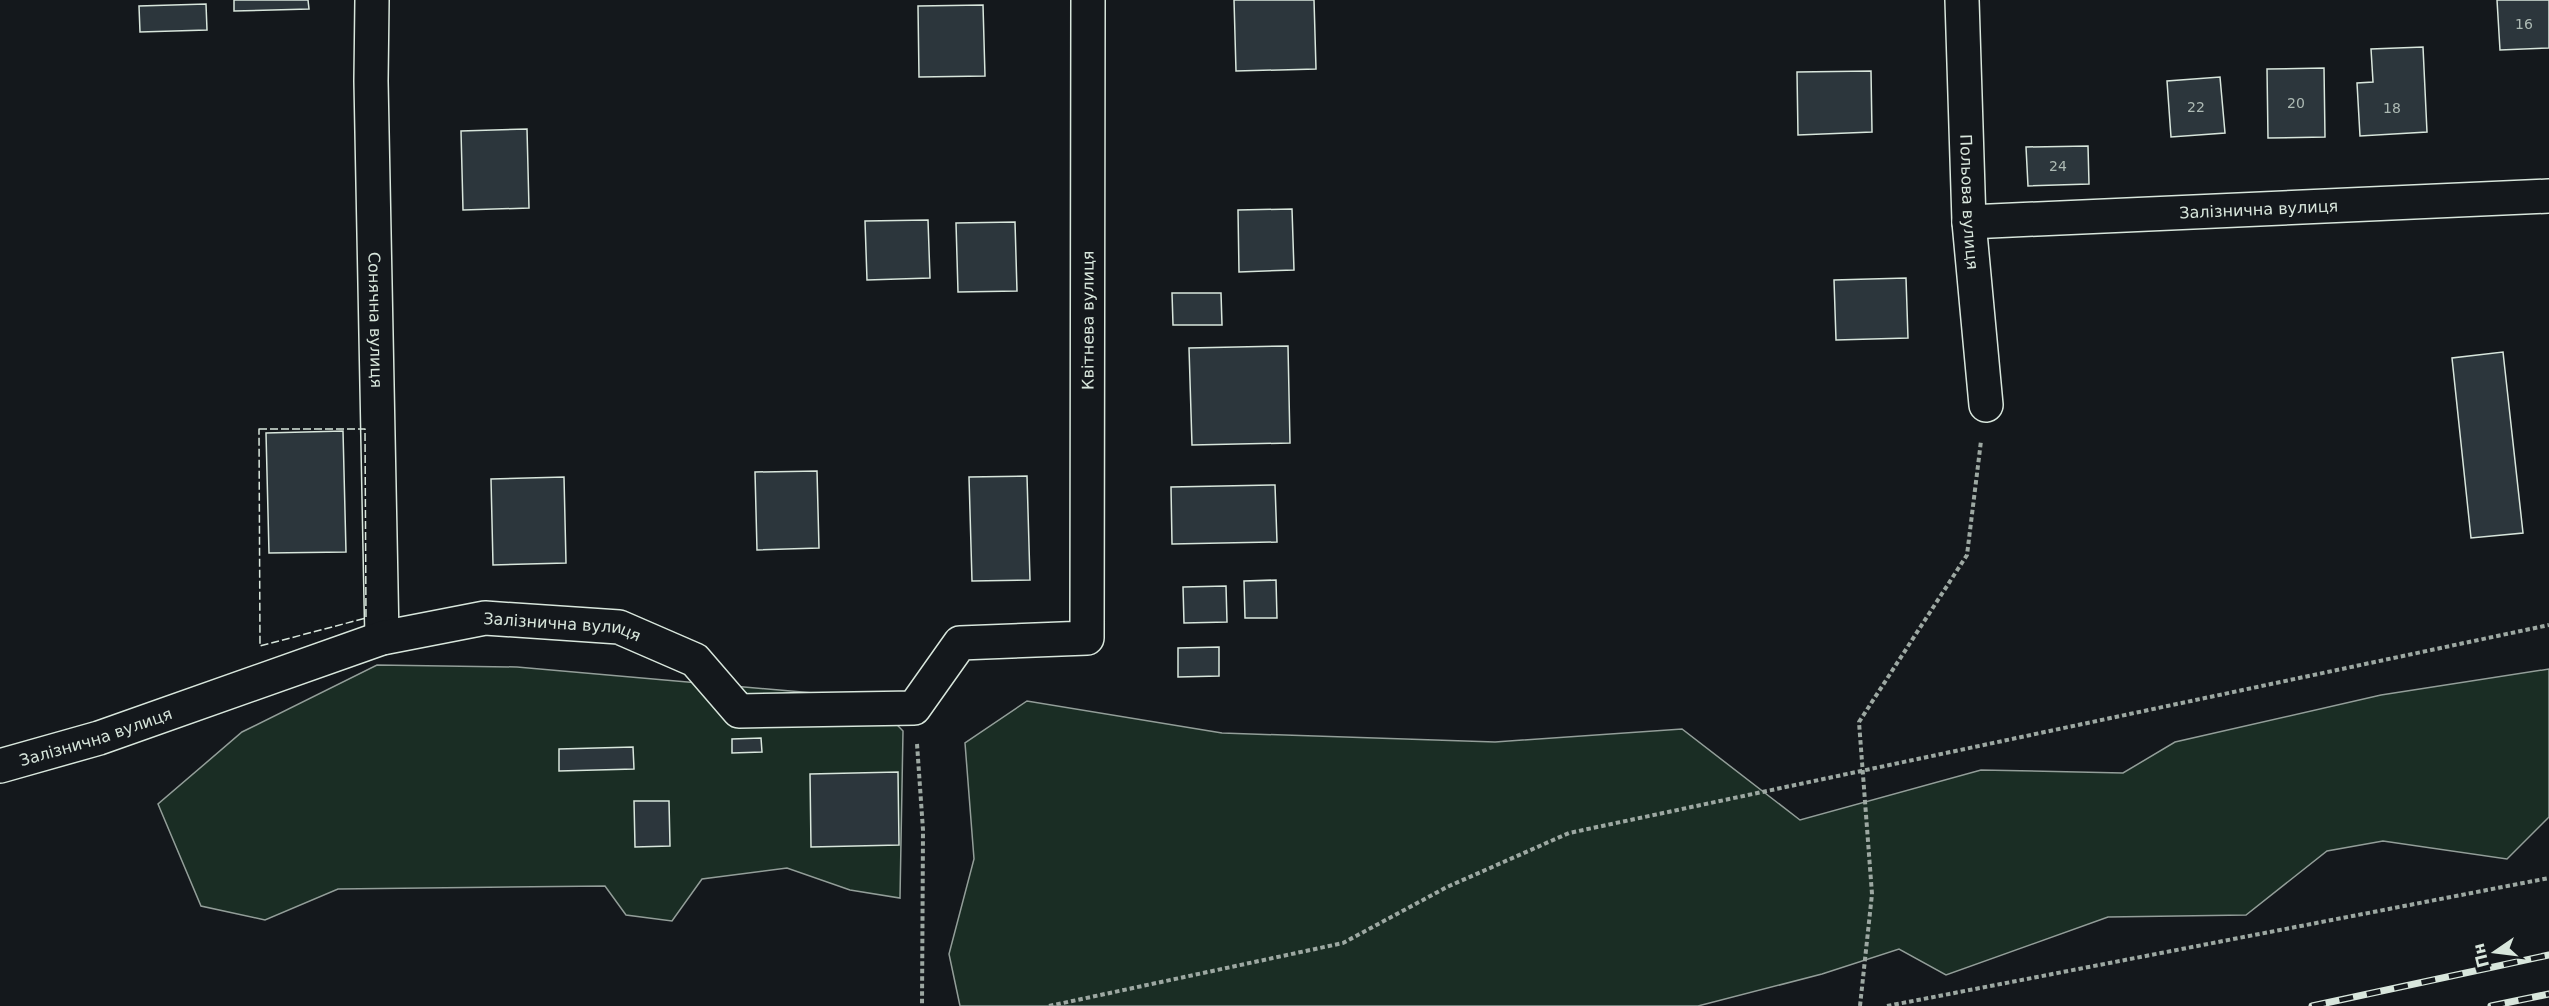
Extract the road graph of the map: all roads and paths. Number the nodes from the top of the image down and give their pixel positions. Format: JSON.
{"nodes":[{"id":1,"x":372,"y":0,"type":"edge"},
{"id":2,"x":1088,"y":0,"type":"edge"},
{"id":3,"x":1962,"y":0,"type":"edge"},
{"id":4,"x":2549,"y":196,"type":"edge"},
{"id":5,"x":1969,"y":222,"type":"junction"},
{"id":6,"x":1986,"y":405,"type":"joint"},
{"id":7,"x":2549,"y":625,"type":"edge"},
{"id":8,"x":382,"y":638,"type":"junction"},
{"id":9,"x":914,"y":708,"type":"junction"},
{"id":10,"x":0,"y":766,"type":"edge"},
{"id":11,"x":1862,"y":771,"type":"junction"},
{"id":12,"x":2549,"y":878,"type":"edge"},
{"id":13,"x":922,"y":1006,"type":"edge"},
{"id":14,"x":1049,"y":1006,"type":"edge"},
{"id":15,"x":1860,"y":1006,"type":"edge"},
{"id":16,"x":1887,"y":1006,"type":"edge"}],
"edges":[{"from":1,"to":8,"type":"street","name":"Сонячна вулиця"},
{"from":2,"to":9,"type":"street","name":"Квітнева вулиця"},
{"from":3,"to":5,"type":"street","name":"Польова вулиця"},
{"from":4,"to":5,"type":"street","name":"Залізнична вулиця"},
{"from":5,"to":6,"type":"street","name":"Польова вулиця"},
{"from":6,"to":11,"type":"path"},
{"from":7,"to":11,"type":"path"},
{"from":8,"to":9,"type":"street","name":"Залізнична вулиця"},
{"from":8,"to":10,"type":"street","name":"Залізнична вулиця"},
{"from":9,"to":13,"type":"path"},
{"from":11,"to":14,"type":"path"},
{"from":11,"to":15,"type":"path"},
{"from":12,"to":16,"type":"path"}]}
